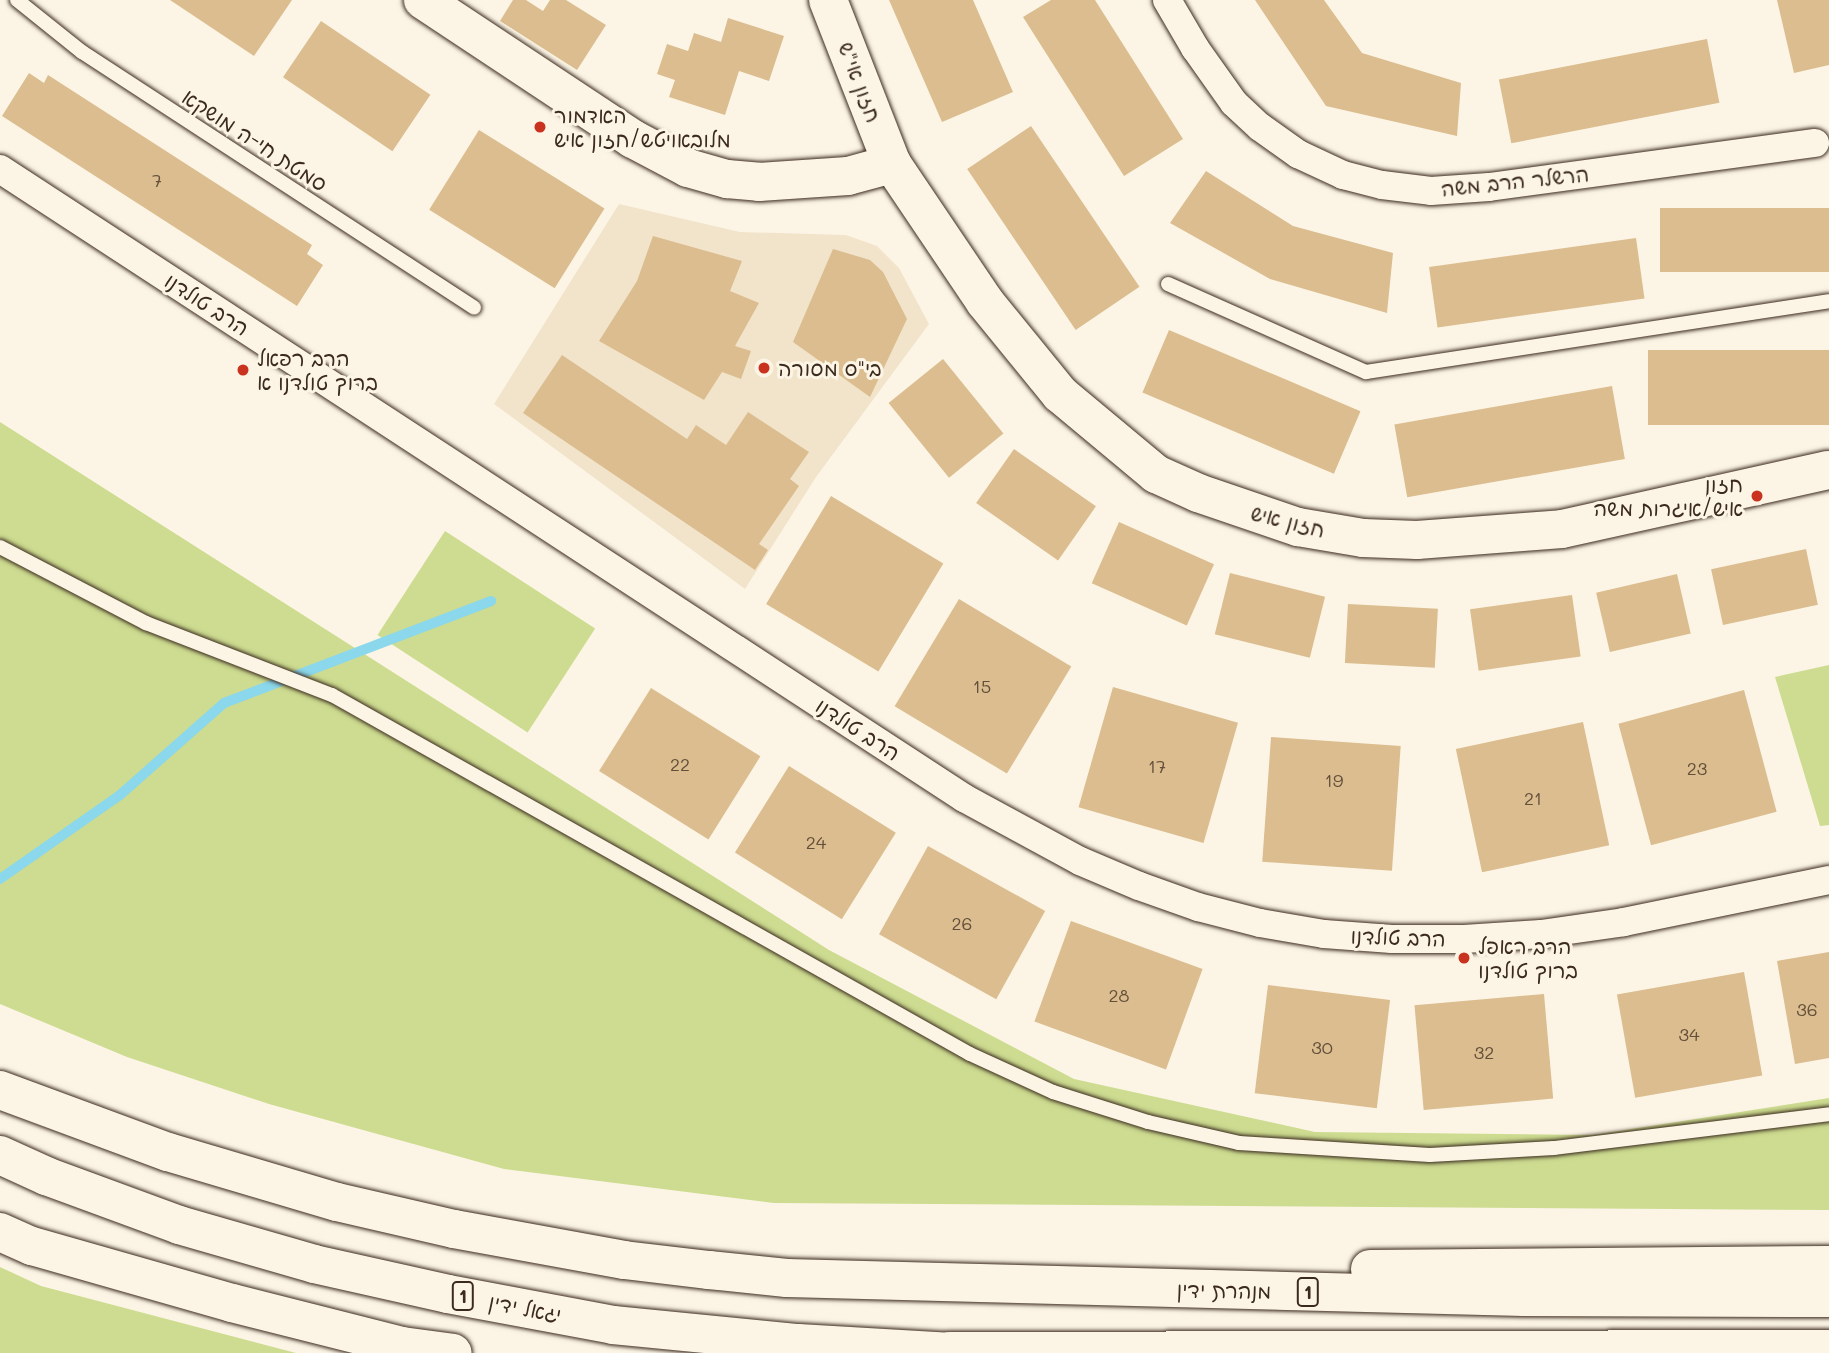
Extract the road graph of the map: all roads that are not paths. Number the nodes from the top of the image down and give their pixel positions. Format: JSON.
{"nodes":[{"id":1,"x":17,"y":0,"type":"edge"},
{"id":2,"x":423,"y":0,"type":"edge"},
{"id":3,"x":828,"y":0,"type":"edge"},
{"id":4,"x":1167,"y":0,"type":"edge"},
{"id":5,"x":1815,"y":143,"type":"dead end"},
{"id":6,"x":892,"y":164,"type":"junction"},
{"id":7,"x":0,"y":169,"type":"edge"},
{"id":8,"x":1168,"y":285,"type":"dead end"},
{"id":9,"x":1829,"y":301,"type":"edge"},
{"id":10,"x":474,"y":308,"type":"dead end"},
{"id":11,"x":1829,"y":470,"type":"edge"},
{"id":12,"x":0,"y":548,"type":"edge"},
{"id":13,"x":1829,"y":880,"type":"edge"},
{"id":14,"x":0,"y":1090,"type":"edge"},
{"id":15,"x":1829,"y":1114,"type":"edge"},
{"id":16,"x":0,"y":1155,"type":"edge"},
{"id":17,"x":0,"y":1232,"type":"edge"},
{"id":18,"x":1829,"y":1265,"type":"edge"},
{"id":19,"x":787,"y":1278,"type":"junction"},
{"id":20,"x":1829,"y":1298,"type":"edge"},
{"id":21,"x":1829,"y":1349,"type":"edge"},
{"id":22,"x":959,"y":1352,"type":"edge"},
{"id":23,"x":453,"y":1353,"type":"edge"}],
"edges":[{"from":1,"to":10,"type":"lane","name":"סמטת חי-ה מושקא"},
{"from":2,"to":6,"type":"main road"},
{"from":3,"to":6,"type":"main road","name":"חזון אי\"ש"},
{"from":4,"to":5,"type":"street","name":"הרשלר הרב משה"},
{"from":6,"to":11,"type":"main road","name":"חזון איש"},
{"from":7,"to":13,"type":"street","name":"הרב טולדנו"},
{"from":8,"to":9,"type":"lane"},
{"from":12,"to":15,"type":"lane"},
{"from":14,"to":19,"type":"main road","number":"1"},
{"from":16,"to":22,"type":"main road","name":"יגאל ידין","number":"1"},
{"from":17,"to":23,"type":"main road"},
{"from":18,"to":19,"type":"main road"},
{"from":19,"to":20,"type":"main road","name":"מנהרת ידין","number":"1"},
{"from":21,"to":22,"type":"main road","number":"1"}]}
